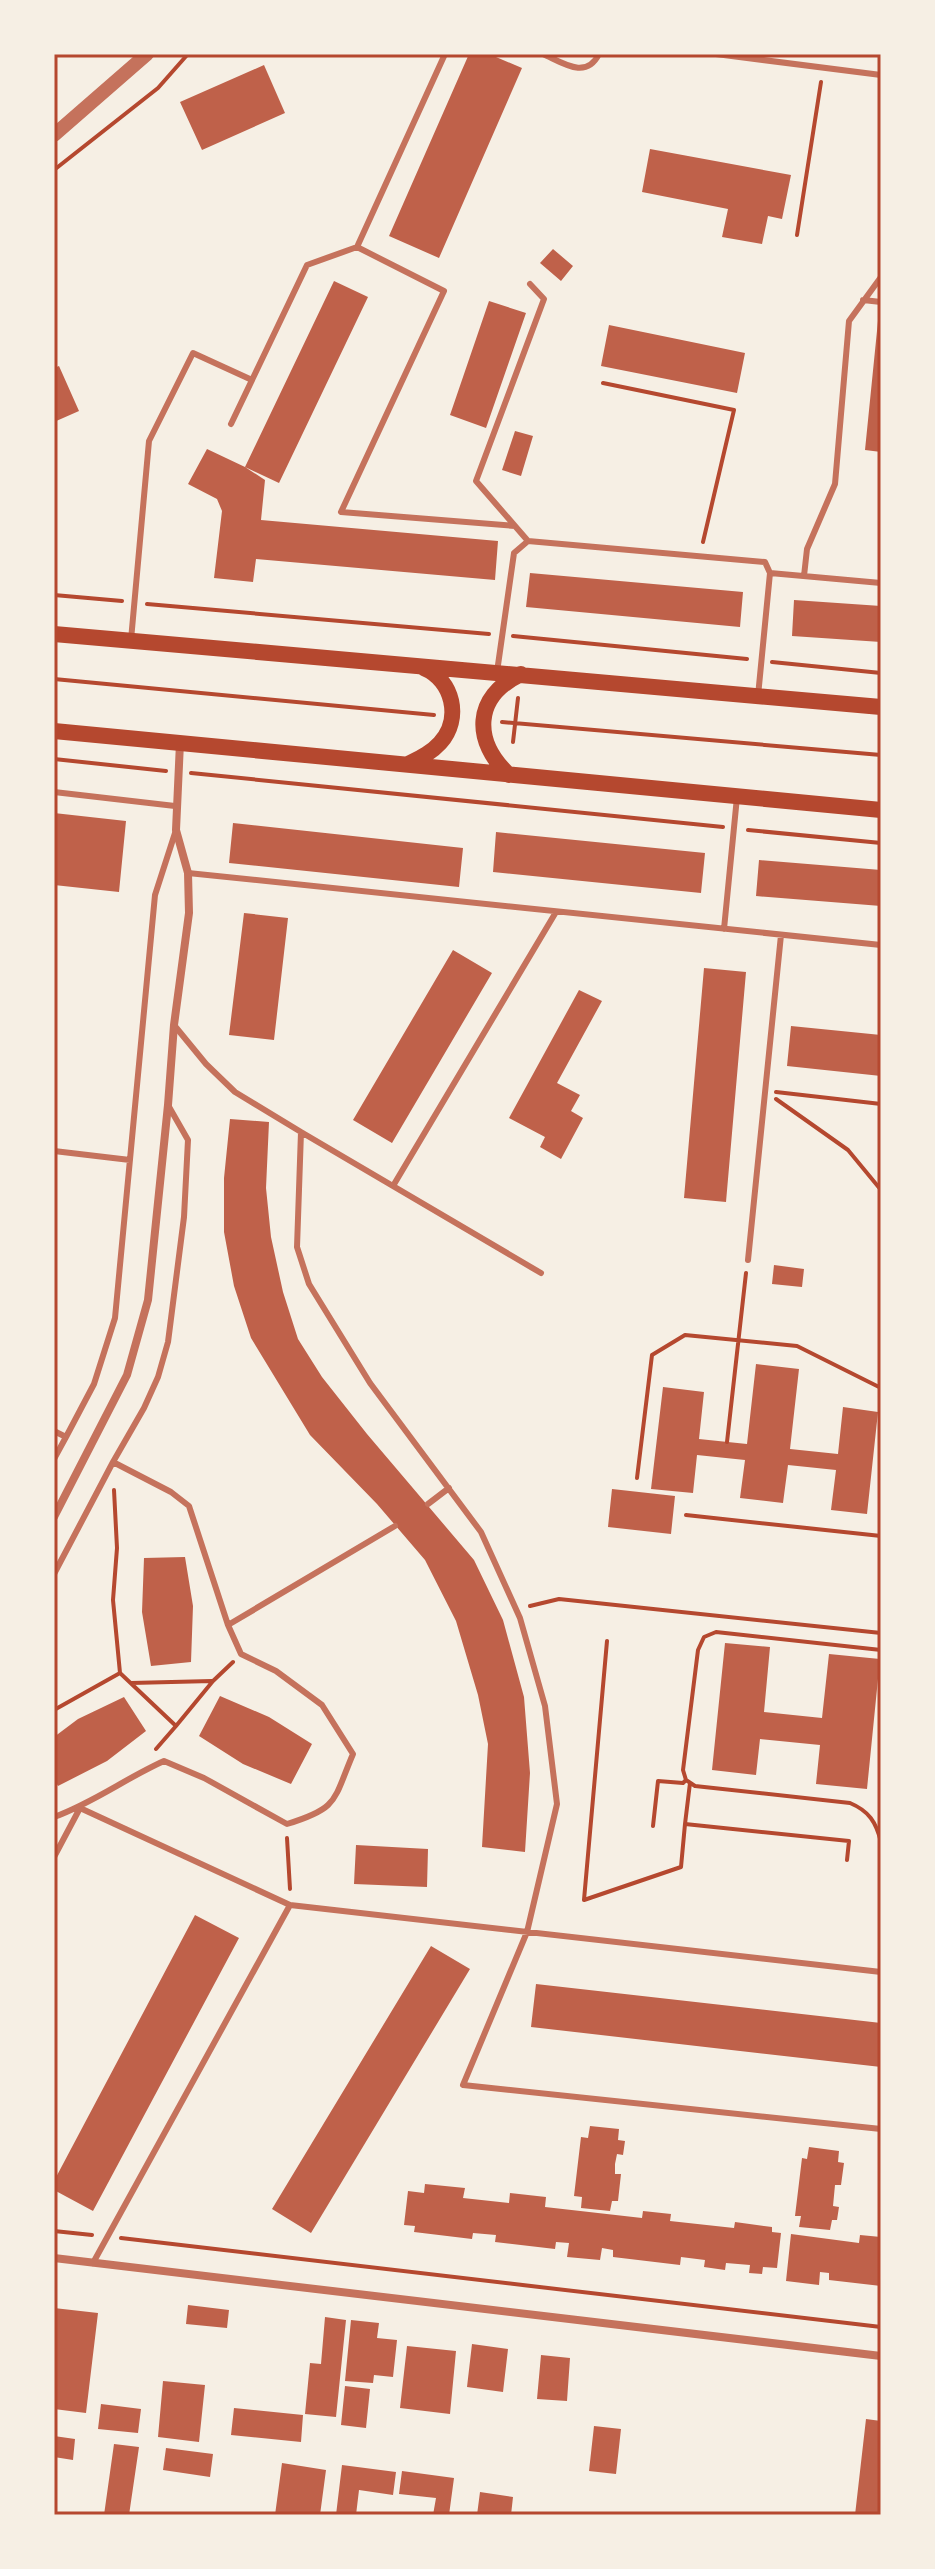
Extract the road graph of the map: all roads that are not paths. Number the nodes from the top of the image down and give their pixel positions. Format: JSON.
{"nodes":[{"id":1,"x":147,"y":54,"type":"edge"},
{"id":2,"x":445,"y":54,"type":"edge"},
{"id":3,"x":543,"y":54,"type":"edge"},
{"id":4,"x":599,"y":54,"type":"edge"},
{"id":5,"x":716,"y":54,"type":"edge"},
{"id":6,"x":881,"y":75,"type":"edge"},
{"id":7,"x":54,"y":135,"type":"edge"},
{"id":8,"x":357,"y":247,"type":"junction"},
{"id":9,"x":881,"y":277,"type":"edge"},
{"id":10,"x":530,"y":284,"type":"dead end"},
{"id":11,"x":863,"y":300,"type":"junction"},
{"id":12,"x":881,"y":302,"type":"edge"},
{"id":13,"x":252,"y":380,"type":"junction"},
{"id":14,"x":231,"y":424,"type":"dead end"},
{"id":15,"x":515,"y":526,"type":"junction"},
{"id":16,"x":528,"y":541,"type":"junction"},
{"id":17,"x":770,"y":573,"type":"junction"},
{"id":18,"x":804,"y":576,"type":"junction"},
{"id":19,"x":881,"y":583,"type":"edge"},
{"id":20,"x":54,"y":634,"type":"edge"},
{"id":21,"x":131,"y":640,"type":"junction"},
{"id":22,"x":419,"y":665,"type":"junction"},
{"id":23,"x":497,"y":672,"type":"junction"},
{"id":24,"x":521,"y":674,"type":"junction"},
{"id":25,"x":758,"y":696,"type":"junction"},
{"id":26,"x":881,"y":707,"type":"edge"},
{"id":27,"x":54,"y":731,"type":"edge"},
{"id":28,"x":180,"y":742,"type":"junction"},
{"id":29,"x":407,"y":764,"type":"junction"},
{"id":30,"x":509,"y":775,"type":"junction"},
{"id":31,"x":54,"y":792,"type":"edge"},
{"id":32,"x":737,"y":796,"type":"junction"},
{"id":33,"x":175,"y":806,"type":"junction"},
{"id":34,"x":881,"y":810,"type":"edge"},
{"id":35,"x":176,"y":830,"type":"junction"},
{"id":36,"x":188,"y":873,"type":"junction"},
{"id":37,"x":556,"y":912,"type":"junction"},
{"id":38,"x":724,"y":929,"type":"junction"},
{"id":39,"x":781,"y":935,"type":"junction"},
{"id":40,"x":881,"y":945,"type":"edge"},
{"id":41,"x":174,"y":1025,"type":"junction"},
{"id":42,"x":168,"y":1105,"type":"junction"},
{"id":43,"x":301,"y":1132,"type":"junction"},
{"id":44,"x":54,"y":1151,"type":"edge"},
{"id":45,"x":130,"y":1160,"type":"junction"},
{"id":46,"x":393,"y":1186,"type":"junction"},
{"id":47,"x":748,"y":1260,"type":"road end"},
{"id":48,"x":541,"y":1273,"type":"dead end"},
{"id":49,"x":54,"y":1431,"type":"edge"},
{"id":50,"x":66,"y":1437,"type":"junction"},
{"id":51,"x":54,"y":1459,"type":"edge"},
{"id":52,"x":113,"y":1462,"type":"junction"},
{"id":53,"x":449,"y":1488,"type":"junction"},
{"id":54,"x":428,"y":1504,"type":"dead end"},
{"id":55,"x":54,"y":1517,"type":"edge"},
{"id":56,"x":395,"y":1526,"type":"dead end"},
{"id":57,"x":54,"y":1574,"type":"edge"},
{"id":58,"x":228,"y":1625,"type":"junction"},
{"id":59,"x":80,"y":1808,"type":"junction"},
{"id":60,"x":54,"y":1817,"type":"edge"},
{"id":61,"x":54,"y":1857,"type":"edge"},
{"id":62,"x":290,"y":1905,"type":"junction"},
{"id":63,"x":527,"y":1932,"type":"junction"},
{"id":64,"x":881,"y":1972,"type":"edge"},
{"id":65,"x":881,"y":2129,"type":"edge"},
{"id":66,"x":54,"y":2258,"type":"edge"},
{"id":67,"x":93,"y":2263,"type":"junction"},
{"id":68,"x":881,"y":2356,"type":"edge"}],
"edges":[{"from":1,"to":7,"type":"street"},
{"from":2,"to":8,"type":"lane"},
{"from":3,"to":4,"type":"lane"},
{"from":5,"to":6,"type":"lane"},
{"from":8,"to":13,"type":"lane"},
{"from":8,"to":15,"type":"lane"},
{"from":9,"to":11,"type":"lane"},
{"from":10,"to":15,"type":"lane"},
{"from":11,"to":12,"type":"lane"},
{"from":11,"to":18,"type":"lane"},
{"from":13,"to":14,"type":"lane"},
{"from":13,"to":21,"type":"lane"},
{"from":15,"to":16,"type":"lane"},
{"from":16,"to":17,"type":"lane"},
{"from":16,"to":23,"type":"lane"},
{"from":17,"to":18,"type":"lane"},
{"from":17,"to":25,"type":"lane"},
{"from":18,"to":19,"type":"lane"},
{"from":20,"to":21,"type":"main road"},
{"from":21,"to":22,"type":"main road"},
{"from":22,"to":23,"type":"main road"},
{"from":22,"to":29,"type":"main road"},
{"from":23,"to":24,"type":"main road"},
{"from":24,"to":25,"type":"main road"},
{"from":24,"to":30,"type":"main road"},
{"from":25,"to":26,"type":"main road"},
{"from":27,"to":28,"type":"main road"},
{"from":28,"to":29,"type":"main road"},
{"from":28,"to":33,"type":"street"},
{"from":29,"to":30,"type":"main road"},
{"from":30,"to":32,"type":"main road"},
{"from":31,"to":33,"type":"lane"},
{"from":32,"to":34,"type":"main road"},
{"from":32,"to":38,"type":"lane"},
{"from":33,"to":35,"type":"street"},
{"from":35,"to":36,"type":"street"},
{"from":35,"to":45,"type":"lane"},
{"from":36,"to":37,"type":"lane"},
{"from":36,"to":41,"type":"street"},
{"from":37,"to":38,"type":"lane"},
{"from":37,"to":46,"type":"lane"},
{"from":38,"to":39,"type":"lane"},
{"from":39,"to":40,"type":"lane"},
{"from":39,"to":47,"type":"lane"},
{"from":41,"to":42,"type":"street"},
{"from":41,"to":43,"type":"lane"},
{"from":42,"to":52,"type":"lane"},
{"from":42,"to":55,"type":"street"},
{"from":43,"to":46,"type":"lane"},
{"from":43,"to":53,"type":"lane"},
{"from":44,"to":45,"type":"lane"},
{"from":45,"to":50,"type":"lane"},
{"from":46,"to":48,"type":"lane"},
{"from":49,"to":50,"type":"lane"},
{"from":50,"to":51,"type":"lane"},
{"from":52,"to":57,"type":"lane"},
{"from":52,"to":58,"type":"lane"},
{"from":53,"to":54,"type":"lane"},
{"from":53,"to":63,"type":"lane"},
{"from":56,"to":58,"type":"lane"},
{"from":58,"to":59,"type":"lane"},
{"from":59,"to":60,"type":"lane"},
{"from":59,"to":61,"type":"lane"},
{"from":59,"to":62,"type":"lane"},
{"from":62,"to":63,"type":"lane"},
{"from":62,"to":67,"type":"lane"},
{"from":63,"to":64,"type":"lane"},
{"from":63,"to":65,"type":"lane"},
{"from":66,"to":67,"type":"street"},
{"from":67,"to":68,"type":"street"}]}
